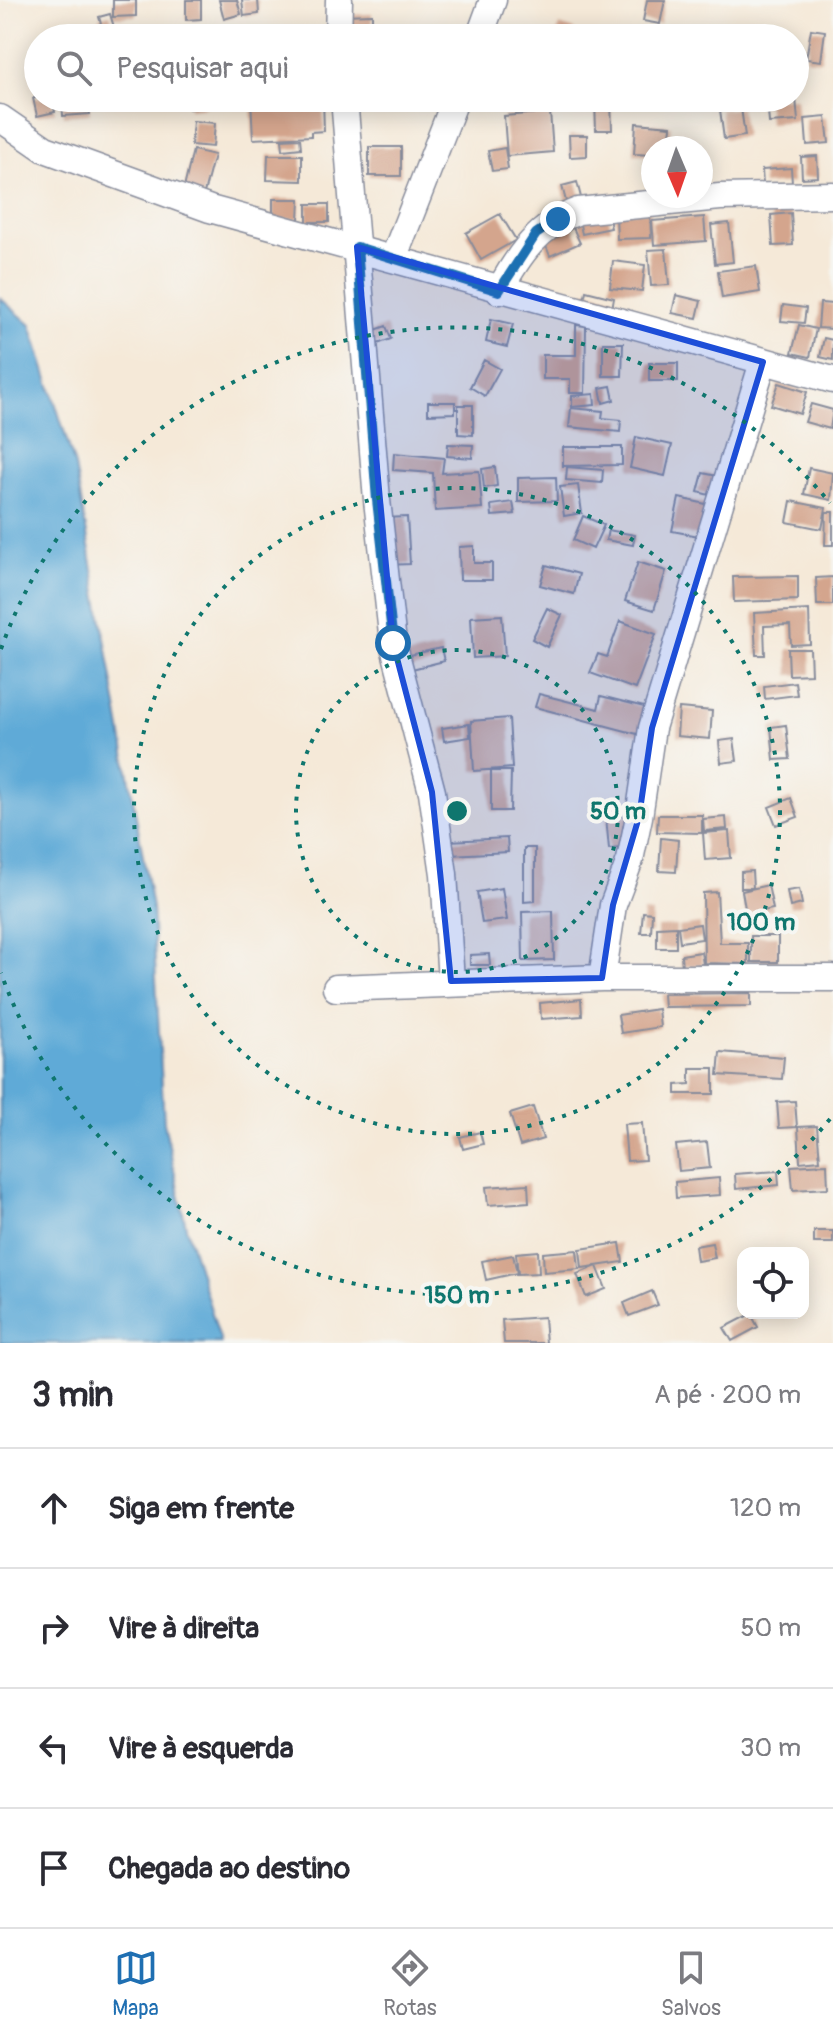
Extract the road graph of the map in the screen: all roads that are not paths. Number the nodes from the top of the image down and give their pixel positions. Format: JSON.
{"nodes":[{"id":1,"x":339,"y":0,"type":"edge"},
{"id":2,"x":493,"y":0,"type":"edge"},
{"id":3,"x":338,"y":24,"type":"edge"},
{"id":4,"x":484,"y":24,"type":"edge"},
{"id":5,"x":345,"y":112,"type":"edge"},
{"id":6,"x":451,"y":112,"type":"edge"},
{"id":7,"x":0,"y":118,"type":"edge"},
{"id":8,"x":833,"y":195,"type":"edge"},
{"id":9,"x":357,"y":247,"type":"junction"},
{"id":10,"x":394,"y":257,"type":"junction"},
{"id":11,"x":499,"y":291,"type":"junction"},
{"id":12,"x":763,"y":362,"type":"junction"},
{"id":13,"x":833,"y":380,"type":"edge"},
{"id":14,"x":602,"y":978,"type":"junction"},
{"id":15,"x":833,"y":978,"type":"edge"},
{"id":16,"x":451,"y":981,"type":"junction"},
{"id":17,"x":336,"y":988,"type":"dead end"}],
"edges":[{"from":1,"to":3,"type":"street"},
{"from":2,"to":4,"type":"street"},
{"from":5,"to":9,"type":"street"},
{"from":6,"to":10,"type":"street"},
{"from":7,"to":9,"type":"street"},
{"from":8,"to":11,"type":"street"},
{"from":9,"to":10,"type":"street"},
{"from":9,"to":16,"type":"street"},
{"from":10,"to":11,"type":"street"},
{"from":11,"to":12,"type":"street"},
{"from":12,"to":13,"type":"street"},
{"from":12,"to":14,"type":"street"},
{"from":14,"to":15,"type":"street"},
{"from":14,"to":16,"type":"street"},
{"from":16,"to":17,"type":"street"}]}
